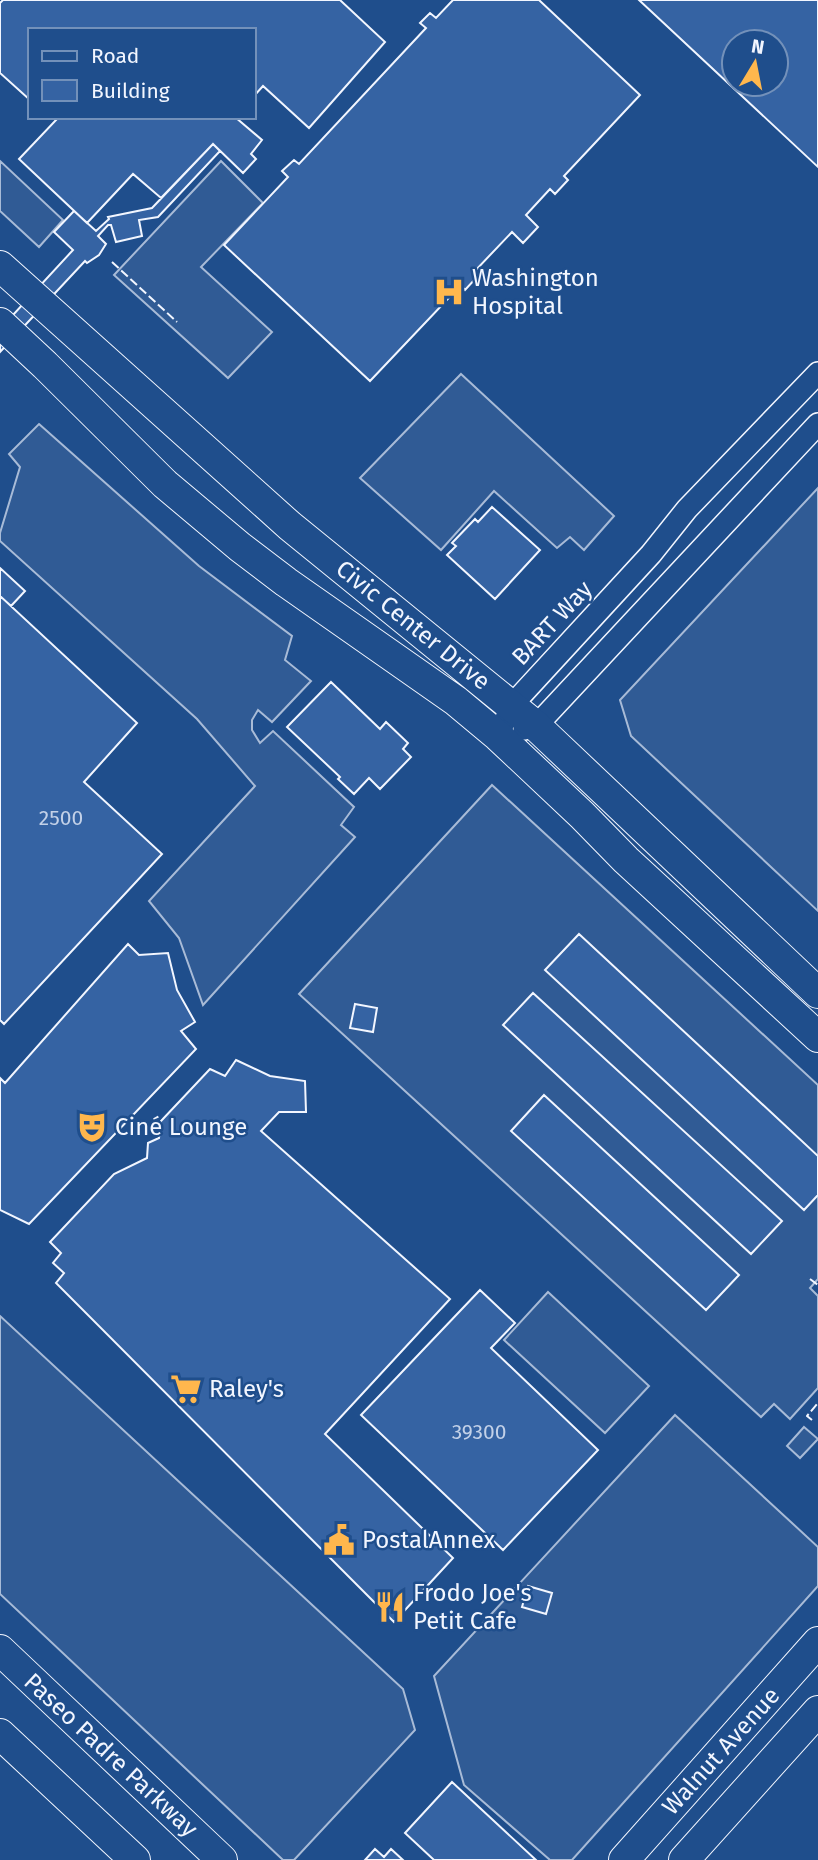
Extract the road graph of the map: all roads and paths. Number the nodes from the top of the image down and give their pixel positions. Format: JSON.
{"nodes":[{"id":1,"x":0,"y":266,"type":"edge"},
{"id":2,"x":0,"y":323,"type":"edge"},
{"id":3,"x":818,"y":373,"type":"edge"},
{"id":4,"x":818,"y":424,"type":"edge"},
{"id":5,"x":512,"y":705,"type":"junction"},
{"id":6,"x":536,"y":726,"type":"junction"},
{"id":7,"x":498,"y":736,"type":"junction"},
{"id":8,"x":818,"y":993,"type":"edge"},
{"id":9,"x":818,"y":1037,"type":"edge"},
{"id":10,"x":818,"y":1642,"type":"edge"},
{"id":11,"x":0,"y":1650,"type":"edge"},
{"id":12,"x":818,"y":1711,"type":"edge"},
{"id":13,"x":0,"y":1734,"type":"edge"},
{"id":14,"x":135,"y":1860,"type":"edge"},
{"id":15,"x":222,"y":1860,"type":"edge"},
{"id":16,"x":624,"y":1860,"type":"edge"},
{"id":17,"x":684,"y":1860,"type":"edge"}],
"edges":[{"from":1,"to":5,"type":"main road","name":"Civic Center Drive"},
{"from":2,"to":7,"type":"main road","name":"Civic Center Drive"},
{"from":3,"to":5,"type":"street","name":"BART Way"},
{"from":4,"to":6,"type":"street"},
{"from":5,"to":6,"type":"main road","name":"Civic Center Drive"},
{"from":5,"to":7,"type":"street","name":"BART Way"},
{"from":6,"to":7,"type":"street"},
{"from":6,"to":8,"type":"main road","name":"Civic Center Drive"},
{"from":7,"to":9,"type":"main road","name":"Civic Center Drive"},
{"from":10,"to":16,"type":"main road","name":"Walnut Avenue"},
{"from":11,"to":15,"type":"main road","name":"Paseo Padre Parkway"},
{"from":12,"to":17,"type":"main road","name":"Walnut Avenue"},
{"from":13,"to":14,"type":"main road"}]}
